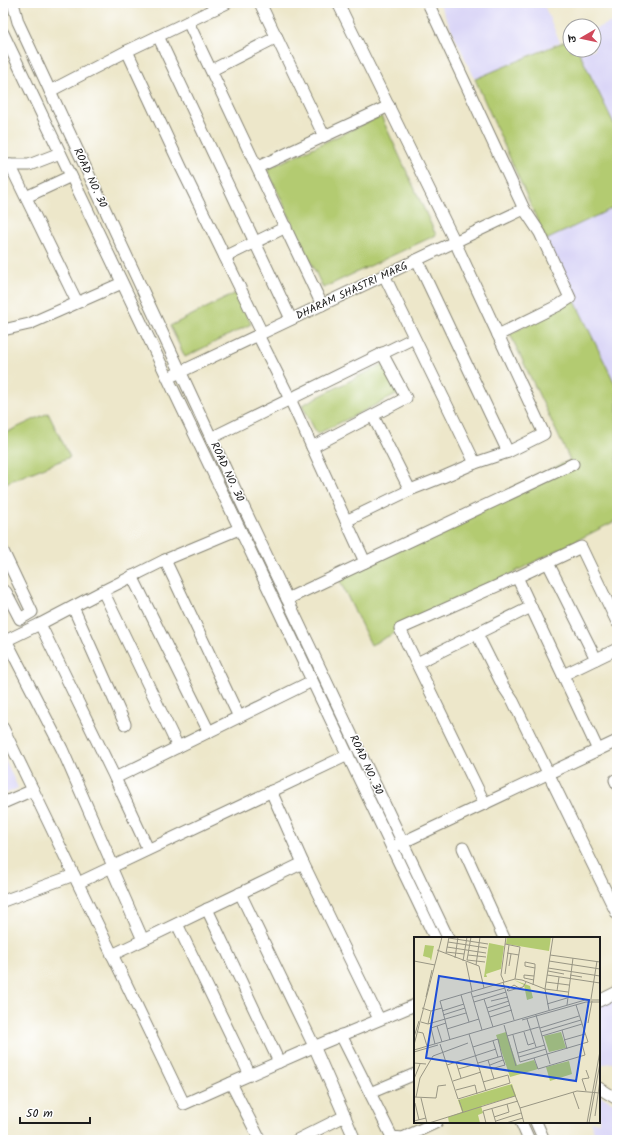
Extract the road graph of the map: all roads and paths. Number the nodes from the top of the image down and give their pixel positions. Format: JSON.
{"nodes":[{"id":1,"x":13,"y":3,"type":"edge"},
{"id":2,"x":227,"y":3,"type":"edge"},
{"id":3,"x":260,"y":3,"type":"edge"},
{"id":4,"x":338,"y":3,"type":"edge"},
{"id":5,"x":428,"y":3,"type":"edge"},
{"id":6,"x":188,"y":22,"type":"junction"},
{"id":7,"x":3,"y":33,"type":"edge"},
{"id":8,"x":158,"y":36,"type":"junction"},
{"id":9,"x":276,"y":37,"type":"junction"},
{"id":10,"x":127,"y":51,"type":"junction"},
{"id":11,"x":212,"y":70,"type":"junction"},
{"id":12,"x":50,"y":91,"type":"junction"},
{"id":13,"x":389,"y":106,"type":"junction"},
{"id":14,"x":324,"y":136,"type":"junction"},
{"id":15,"x":60,"y":153,"type":"junction"},
{"id":16,"x":6,"y":165,"type":"edge"},
{"id":17,"x":258,"y":167,"type":"junction"},
{"id":18,"x":71,"y":176,"type":"junction"},
{"id":19,"x":26,"y":197,"type":"junction"},
{"id":20,"x":524,"y":209,"type":"junction"},
{"id":21,"x":286,"y":227,"type":"junction"},
{"id":22,"x":455,"y":242,"type":"junction"},
{"id":23,"x":255,"y":243,"type":"junction"},
{"id":24,"x":225,"y":257,"type":"junction"},
{"id":25,"x":417,"y":260,"type":"junction"},
{"id":26,"x":384,"y":275,"type":"junction"},
{"id":27,"x":122,"y":283,"type":"junction"},
{"id":28,"x":78,"y":302,"type":"junction"},
{"id":29,"x":322,"y":304,"type":"junction"},
{"id":30,"x":291,"y":319,"type":"junction"},
{"id":31,"x":3,"y":330,"type":"edge"},
{"id":32,"x":260,"y":334,"type":"junction"},
{"id":33,"x":498,"y":335,"type":"junction"},
{"id":34,"x":414,"y":338,"type":"junction"},
{"id":35,"x":382,"y":354,"type":"junction"},
{"id":36,"x":180,"y":372,"type":"junction"},
{"id":37,"x":167,"y":378,"type":"junction"},
{"id":38,"x":290,"y":399,"type":"junction"},
{"id":39,"x":373,"y":416,"type":"junction"},
{"id":40,"x":211,"y":438,"type":"junction"},
{"id":41,"x":312,"y":446,"type":"junction"},
{"id":42,"x":508,"y":452,"type":"junction"},
{"id":43,"x":475,"y":463,"type":"junction"},
{"id":44,"x":573,"y":464,"type":"dead end"},
{"id":45,"x":410,"y":490,"type":"junction"},
{"id":46,"x":346,"y":520,"type":"junction"},
{"id":47,"x":239,"y":528,"type":"junction"},
{"id":48,"x":3,"y":551,"type":"edge"},
{"id":49,"x":165,"y":560,"type":"junction"},
{"id":50,"x":365,"y":562,"type":"junction"},
{"id":51,"x":548,"y":563,"type":"junction"},
{"id":52,"x":132,"y":576,"type":"junction"},
{"id":53,"x":517,"y":577,"type":"junction"},
{"id":54,"x":3,"y":591,"type":"edge"},
{"id":55,"x":103,"y":591,"type":"junction"},
{"id":56,"x":287,"y":599,"type":"junction"},
{"id":57,"x":72,"y":607,"type":"junction"},
{"id":58,"x":531,"y":607,"type":"junction"},
{"id":59,"x":617,"y":622,"type":"edge"},
{"id":60,"x":40,"y":624,"type":"junction"},
{"id":61,"x":477,"y":634,"type":"junction"},
{"id":62,"x":5,"y":641,"type":"edge"},
{"id":63,"x":617,"y":649,"type":"edge"},
{"id":64,"x":596,"y":659,"type":"junction"},
{"id":65,"x":417,"y":663,"type":"junction"},
{"id":66,"x":563,"y":675,"type":"junction"},
{"id":67,"x":312,"y":681,"type":"junction"},
{"id":68,"x":239,"y":717,"type":"junction"},
{"id":69,"x":125,"y":724,"type":"dead end"},
{"id":70,"x":3,"y":728,"type":"edge"},
{"id":71,"x":209,"y":732,"type":"junction"},
{"id":72,"x":617,"y":741,"type":"edge"},
{"id":73,"x":178,"y":747,"type":"junction"},
{"id":74,"x":598,"y":750,"type":"junction"},
{"id":75,"x":348,"y":755,"type":"junction"},
{"id":76,"x":548,"y":774,"type":"junction"},
{"id":77,"x":115,"y":778,"type":"junction"},
{"id":78,"x":33,"y":790,"type":"junction"},
{"id":79,"x":271,"y":791,"type":"junction"},
{"id":80,"x":3,"y":802,"type":"edge"},
{"id":81,"x":485,"y":804,"type":"junction"},
{"id":82,"x":403,"y":843,"type":"junction"},
{"id":83,"x":392,"y":848,"type":"junction"},
{"id":84,"x":463,"y":848,"type":"dead end"},
{"id":85,"x":148,"y":849,"type":"junction"},
{"id":86,"x":303,"y":863,"type":"junction"},
{"id":87,"x":112,"y":867,"type":"junction"},
{"id":88,"x":76,"y":879,"type":"junction"},
{"id":89,"x":240,"y":893,"type":"junction"},
{"id":90,"x":3,"y":901,"type":"edge"},
{"id":91,"x":207,"y":909,"type":"junction"},
{"id":92,"x":617,"y":914,"type":"edge"},
{"id":93,"x":177,"y":924,"type":"junction"},
{"id":94,"x":435,"y":937,"type":"edge"},
{"id":95,"x":448,"y":937,"type":"edge"},
{"id":96,"x":504,"y":937,"type":"edge"},
{"id":97,"x":144,"y":940,"type":"junction"},
{"id":98,"x":112,"y":955,"type":"junction"},
{"id":99,"x":617,"y":992,"type":"edge"},
{"id":100,"x":600,"y":1000,"type":"edge"},
{"id":101,"x":414,"y":1005,"type":"edge"},
{"id":102,"x":379,"y":1019,"type":"junction"},
{"id":103,"x":341,"y":1035,"type":"junction"},
{"id":104,"x":314,"y":1046,"type":"junction"},
{"id":105,"x":279,"y":1062,"type":"junction"},
{"id":106,"x":414,"y":1074,"type":"edge"},
{"id":107,"x":250,"y":1075,"type":"junction"},
{"id":108,"x":231,"y":1083,"type":"junction"},
{"id":109,"x":600,"y":1089,"type":"edge"},
{"id":110,"x":370,"y":1093,"type":"junction"},
{"id":111,"x":617,"y":1099,"type":"edge"},
{"id":112,"x":345,"y":1116,"type":"junction"},
{"id":113,"x":434,"y":1123,"type":"edge"},
{"id":114,"x":521,"y":1123,"type":"edge"},
{"id":115,"x":536,"y":1123,"type":"edge"},
{"id":116,"x":260,"y":1140,"type":"edge"},
{"id":117,"x":297,"y":1140,"type":"edge"},
{"id":118,"x":355,"y":1140,"type":"edge"},
{"id":119,"x":529,"y":1140,"type":"edge"},
{"id":120,"x":544,"y":1140,"type":"edge"}],
"edges":[{"from":1,"to":12,"type":"street","name":"ROAD NO. 30"},
{"from":2,"to":6,"type":"street"},
{"from":3,"to":9,"type":"street"},
{"from":4,"to":13,"type":"street"},
{"from":5,"to":20,"type":"street"},
{"from":6,"to":8,"type":"street"},
{"from":6,"to":11,"type":"street"},
{"from":7,"to":15,"type":"street","name":"ROAD NO. 30"},
{"from":8,"to":10,"type":"street"},
{"from":8,"to":23,"type":"street"},
{"from":9,"to":11,"type":"street"},
{"from":9,"to":14,"type":"street"},
{"from":10,"to":12,"type":"street"},
{"from":10,"to":24,"type":"street"},
{"from":11,"to":17,"type":"street"},
{"from":12,"to":36,"type":"street","name":"ROAD NO. 30"},
{"from":13,"to":14,"type":"street"},
{"from":13,"to":22,"type":"street"},
{"from":14,"to":17,"type":"street"},
{"from":15,"to":16,"type":"street"},
{"from":15,"to":18,"type":"street","name":"ROAD NO. 30"},
{"from":16,"to":19,"type":"street"},
{"from":17,"to":21,"type":"street"},
{"from":18,"to":19,"type":"street"},
{"from":18,"to":27,"type":"street","name":"ROAD NO. 30"},
{"from":19,"to":28,"type":"street"},
{"from":20,"to":22,"type":"street","name":"DHARAM SHASTRI MARG"},
{"from":20,"to":33,"type":"street"},
{"from":21,"to":23,"type":"street"},
{"from":21,"to":29,"type":"street"},
{"from":22,"to":25,"type":"street","name":"DHARAM SHASTRI MARG"},
{"from":22,"to":33,"type":"street"},
{"from":23,"to":24,"type":"street"},
{"from":23,"to":30,"type":"street"},
{"from":24,"to":32,"type":"street"},
{"from":25,"to":26,"type":"street","name":"DHARAM SHASTRI MARG"},
{"from":25,"to":42,"type":"street"},
{"from":26,"to":29,"type":"street","name":"DHARAM SHASTRI MARG"},
{"from":26,"to":34,"type":"street"},
{"from":27,"to":28,"type":"street"},
{"from":27,"to":37,"type":"street","name":"ROAD NO. 30"},
{"from":28,"to":31,"type":"street"},
{"from":29,"to":30,"type":"street","name":"DHARAM SHASTRI MARG"},
{"from":30,"to":32,"type":"street","name":"DHARAM SHASTRI MARG"},
{"from":32,"to":36,"type":"street","name":"DHARAM SHASTRI MARG"},
{"from":32,"to":38,"type":"street"},
{"from":33,"to":42,"type":"street"},
{"from":34,"to":35,"type":"street"},
{"from":34,"to":43,"type":"street"},
{"from":35,"to":38,"type":"street"},
{"from":35,"to":39,"type":"street"},
{"from":36,"to":37,"type":"street","name":"DHARAM SHASTRI MARG"},
{"from":36,"to":40,"type":"street","name":"ROAD NO. 30"},
{"from":37,"to":47,"type":"street","name":"ROAD NO. 30"},
{"from":38,"to":40,"type":"street"},
{"from":38,"to":41,"type":"street"},
{"from":39,"to":41,"type":"street"},
{"from":39,"to":45,"type":"street"},
{"from":40,"to":56,"type":"street","name":"ROAD NO. 30"},
{"from":41,"to":46,"type":"street"},
{"from":42,"to":43,"type":"street"},
{"from":43,"to":45,"type":"street"},
{"from":44,"to":50,"type":"street"},
{"from":45,"to":46,"type":"street"},
{"from":46,"to":50,"type":"street"},
{"from":47,"to":49,"type":"street"},
{"from":47,"to":67,"type":"street","name":"ROAD NO. 30"},
{"from":48,"to":54,"type":"street"},
{"from":49,"to":52,"type":"street"},
{"from":49,"to":68,"type":"street"},
{"from":50,"to":56,"type":"street"},
{"from":51,"to":53,"type":"street"},
{"from":51,"to":59,"type":"street"},
{"from":51,"to":64,"type":"street"},
{"from":52,"to":55,"type":"street"},
{"from":52,"to":71,"type":"street"},
{"from":53,"to":58,"type":"street"},
{"from":53,"to":65,"type":"street"},
{"from":55,"to":57,"type":"street"},
{"from":55,"to":73,"type":"street"},
{"from":56,"to":82,"type":"street","name":"ROAD NO. 30"},
{"from":57,"to":60,"type":"street"},
{"from":57,"to":69,"type":"street"},
{"from":58,"to":61,"type":"street"},
{"from":58,"to":66,"type":"street"},
{"from":60,"to":62,"type":"street"},
{"from":60,"to":77,"type":"street"},
{"from":61,"to":65,"type":"street"},
{"from":61,"to":76,"type":"street"},
{"from":62,"to":87,"type":"street"},
{"from":63,"to":64,"type":"street"},
{"from":64,"to":66,"type":"street"},
{"from":65,"to":81,"type":"street"},
{"from":66,"to":74,"type":"street"},
{"from":67,"to":68,"type":"street"},
{"from":67,"to":75,"type":"street","name":"ROAD NO. 30"},
{"from":68,"to":71,"type":"street"},
{"from":70,"to":78,"type":"street"},
{"from":71,"to":73,"type":"street"},
{"from":72,"to":74,"type":"street"},
{"from":73,"to":77,"type":"street"},
{"from":74,"to":76,"type":"street"},
{"from":75,"to":79,"type":"street"},
{"from":75,"to":83,"type":"street","name":"ROAD NO. 30"},
{"from":76,"to":81,"type":"street"},
{"from":76,"to":92,"type":"street"},
{"from":77,"to":85,"type":"street"},
{"from":78,"to":80,"type":"street"},
{"from":78,"to":88,"type":"street"},
{"from":79,"to":85,"type":"street"},
{"from":79,"to":86,"type":"street"},
{"from":81,"to":82,"type":"street"},
{"from":82,"to":83,"type":"street"},
{"from":82,"to":95,"type":"street","name":"ROAD NO. 30"},
{"from":83,"to":94,"type":"street","name":"ROAD NO. 30"},
{"from":84,"to":96,"type":"street"},
{"from":85,"to":87,"type":"street"},
{"from":86,"to":89,"type":"street"},
{"from":86,"to":102,"type":"street"},
{"from":87,"to":88,"type":"street"},
{"from":87,"to":97,"type":"street"},
{"from":88,"to":90,"type":"street"},
{"from":88,"to":98,"type":"street"},
{"from":89,"to":91,"type":"street"},
{"from":89,"to":104,"type":"street"},
{"from":91,"to":93,"type":"street"},
{"from":91,"to":105,"type":"street"},
{"from":93,"to":97,"type":"street"},
{"from":93,"to":107,"type":"street"},
{"from":97,"to":98,"type":"street"},
{"from":98,"to":108,"type":"street"},
{"from":99,"to":100,"type":"street"},
{"from":101,"to":102,"type":"street"},
{"from":102,"to":103,"type":"street"},
{"from":103,"to":104,"type":"street"},
{"from":103,"to":110,"type":"street"},
{"from":104,"to":105,"type":"street"},
{"from":104,"to":112,"type":"street"},
{"from":105,"to":107,"type":"street"},
{"from":106,"to":110,"type":"street"},
{"from":107,"to":108,"type":"street"},
{"from":108,"to":116,"type":"street"},
{"from":109,"to":111,"type":"street"},
{"from":110,"to":113,"type":"street"},
{"from":112,"to":117,"type":"street"},
{"from":112,"to":118,"type":"street"},
{"from":114,"to":119,"type":"street"},
{"from":115,"to":120,"type":"street"}]}
